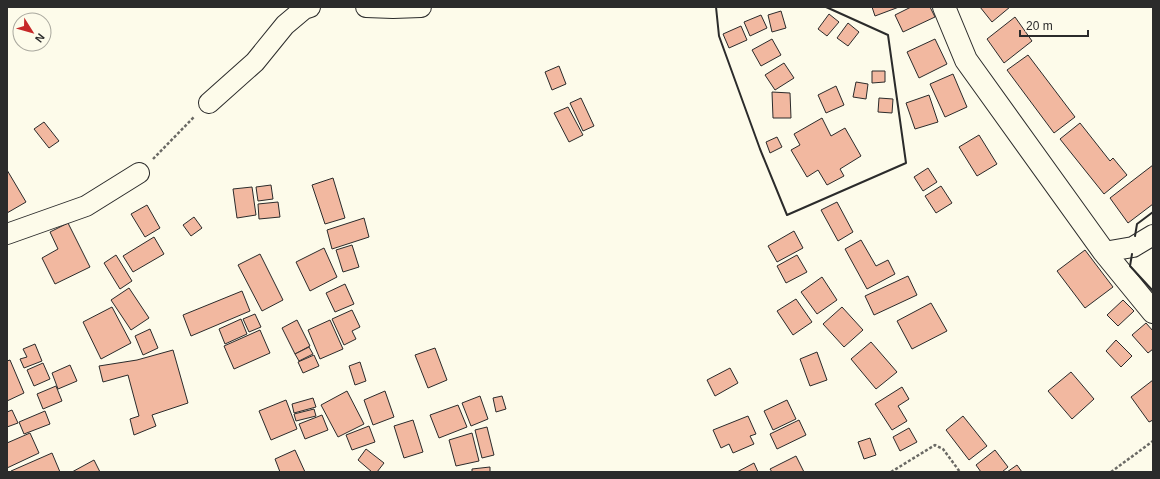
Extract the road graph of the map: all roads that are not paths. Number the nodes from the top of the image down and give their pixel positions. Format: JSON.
{"nodes":[{"id":1,"x":310,"y":7,"type":"edge"},
{"id":2,"x":366,"y":7,"type":"edge"},
{"id":3,"x":421,"y":7,"type":"edge"},
{"id":4,"x":944,"y":7,"type":"edge"},
{"id":5,"x":209,"y":103,"type":"road end"},
{"id":6,"x":139,"y":173,"type":"road end"},
{"id":7,"x":7,"y":234,"type":"edge"},
{"id":8,"x":1153,"y":236,"type":"edge"},
{"id":9,"x":1104,"y":252,"type":"junction"},
{"id":10,"x":1153,"y":312,"type":"edge"}],
"edges":[{"from":1,"to":5,"type":"street"},
{"from":2,"to":3,"type":"street"},
{"from":4,"to":9,"type":"street"},
{"from":6,"to":7,"type":"street"},
{"from":8,"to":9,"type":"street"},
{"from":9,"to":10,"type":"street"}]}
